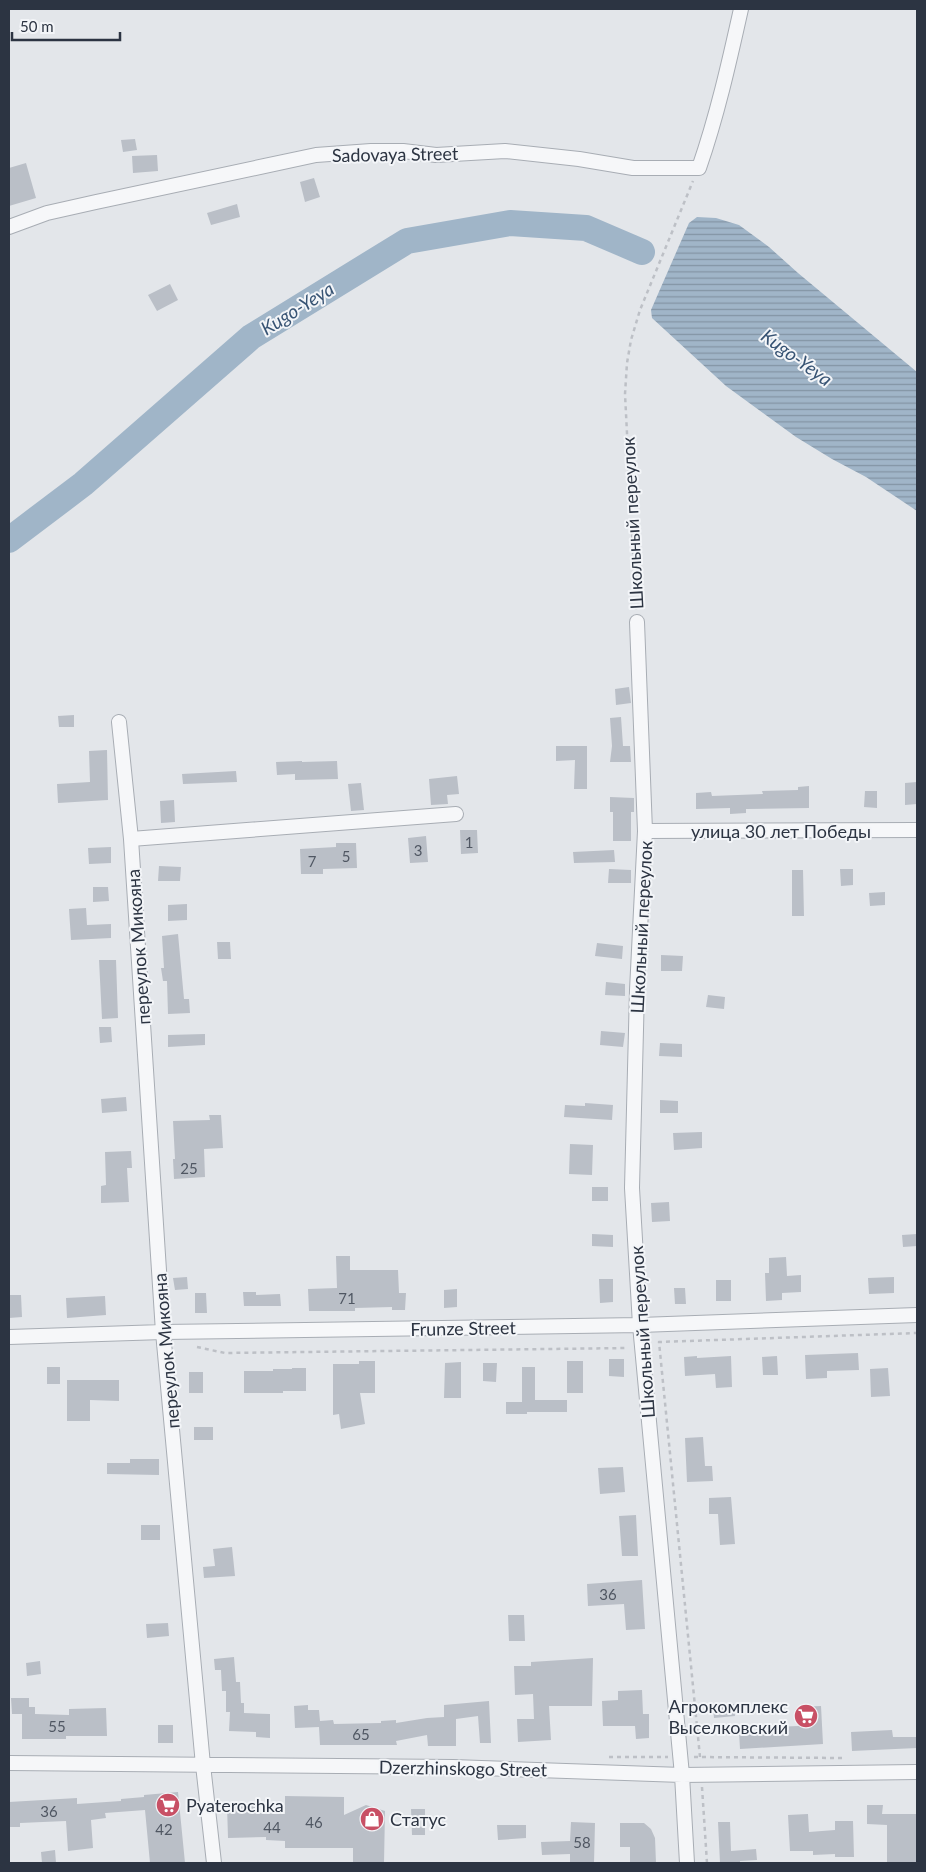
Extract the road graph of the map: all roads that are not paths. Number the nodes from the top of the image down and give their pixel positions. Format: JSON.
{"nodes":[{"id":1,"x":742,"y":9,"type":"edge"},
{"id":2,"x":9,"y":227,"type":"edge"},
{"id":3,"x":637,"y":622,"type":"road end"},
{"id":4,"x":119,"y":722,"type":"dead end"},
{"id":5,"x":456,"y":814,"type":"dead end"},
{"id":6,"x":917,"y":830,"type":"edge"},
{"id":7,"x":646,"y":832,"type":"junction"},
{"id":8,"x":131,"y":839,"type":"junction"},
{"id":9,"x":917,"y":1315,"type":"edge"},
{"id":10,"x":640,"y":1325,"type":"junction"},
{"id":11,"x":163,"y":1332,"type":"junction"},
{"id":12,"x":9,"y":1337,"type":"edge"},
{"id":13,"x":9,"y":1763,"type":"edge"},
{"id":14,"x":203,"y":1765,"type":"junction"},
{"id":15,"x":917,"y":1772,"type":"edge"},
{"id":16,"x":682,"y":1775,"type":"junction"},
{"id":17,"x":214,"y":1863,"type":"edge"},
{"id":18,"x":687,"y":1863,"type":"edge"}],
"edges":[{"from":1,"to":2,"type":"street","name":"Sadovaya Street"},
{"from":3,"to":7,"type":"street","name":"Школьный переулок"},
{"from":4,"to":8,"type":"street","name":"переулок Микояна"},
{"from":5,"to":8,"type":"street"},
{"from":6,"to":7,"type":"street","name":"улица 30 лет Победы"},
{"from":7,"to":10,"type":"street","name":"Школьный переулок"},
{"from":8,"to":11,"type":"street","name":"переулок Микояна"},
{"from":9,"to":10,"type":"street","name":"Frunze Street"},
{"from":10,"to":11,"type":"street","name":"Frunze Street"},
{"from":10,"to":16,"type":"street","name":"Школьный переулок"},
{"from":11,"to":12,"type":"street","name":"Frunze Street"},
{"from":11,"to":14,"type":"street","name":"переулок Микояна"},
{"from":13,"to":14,"type":"street","name":"Dzerzhinskogo Street"},
{"from":14,"to":16,"type":"street","name":"Dzerzhinskogo Street"},
{"from":14,"to":17,"type":"street","name":"переулок Микояна"},
{"from":15,"to":16,"type":"street","name":"Dzerzhinskogo Street"},
{"from":16,"to":18,"type":"street","name":"Школьный переулок"}]}
